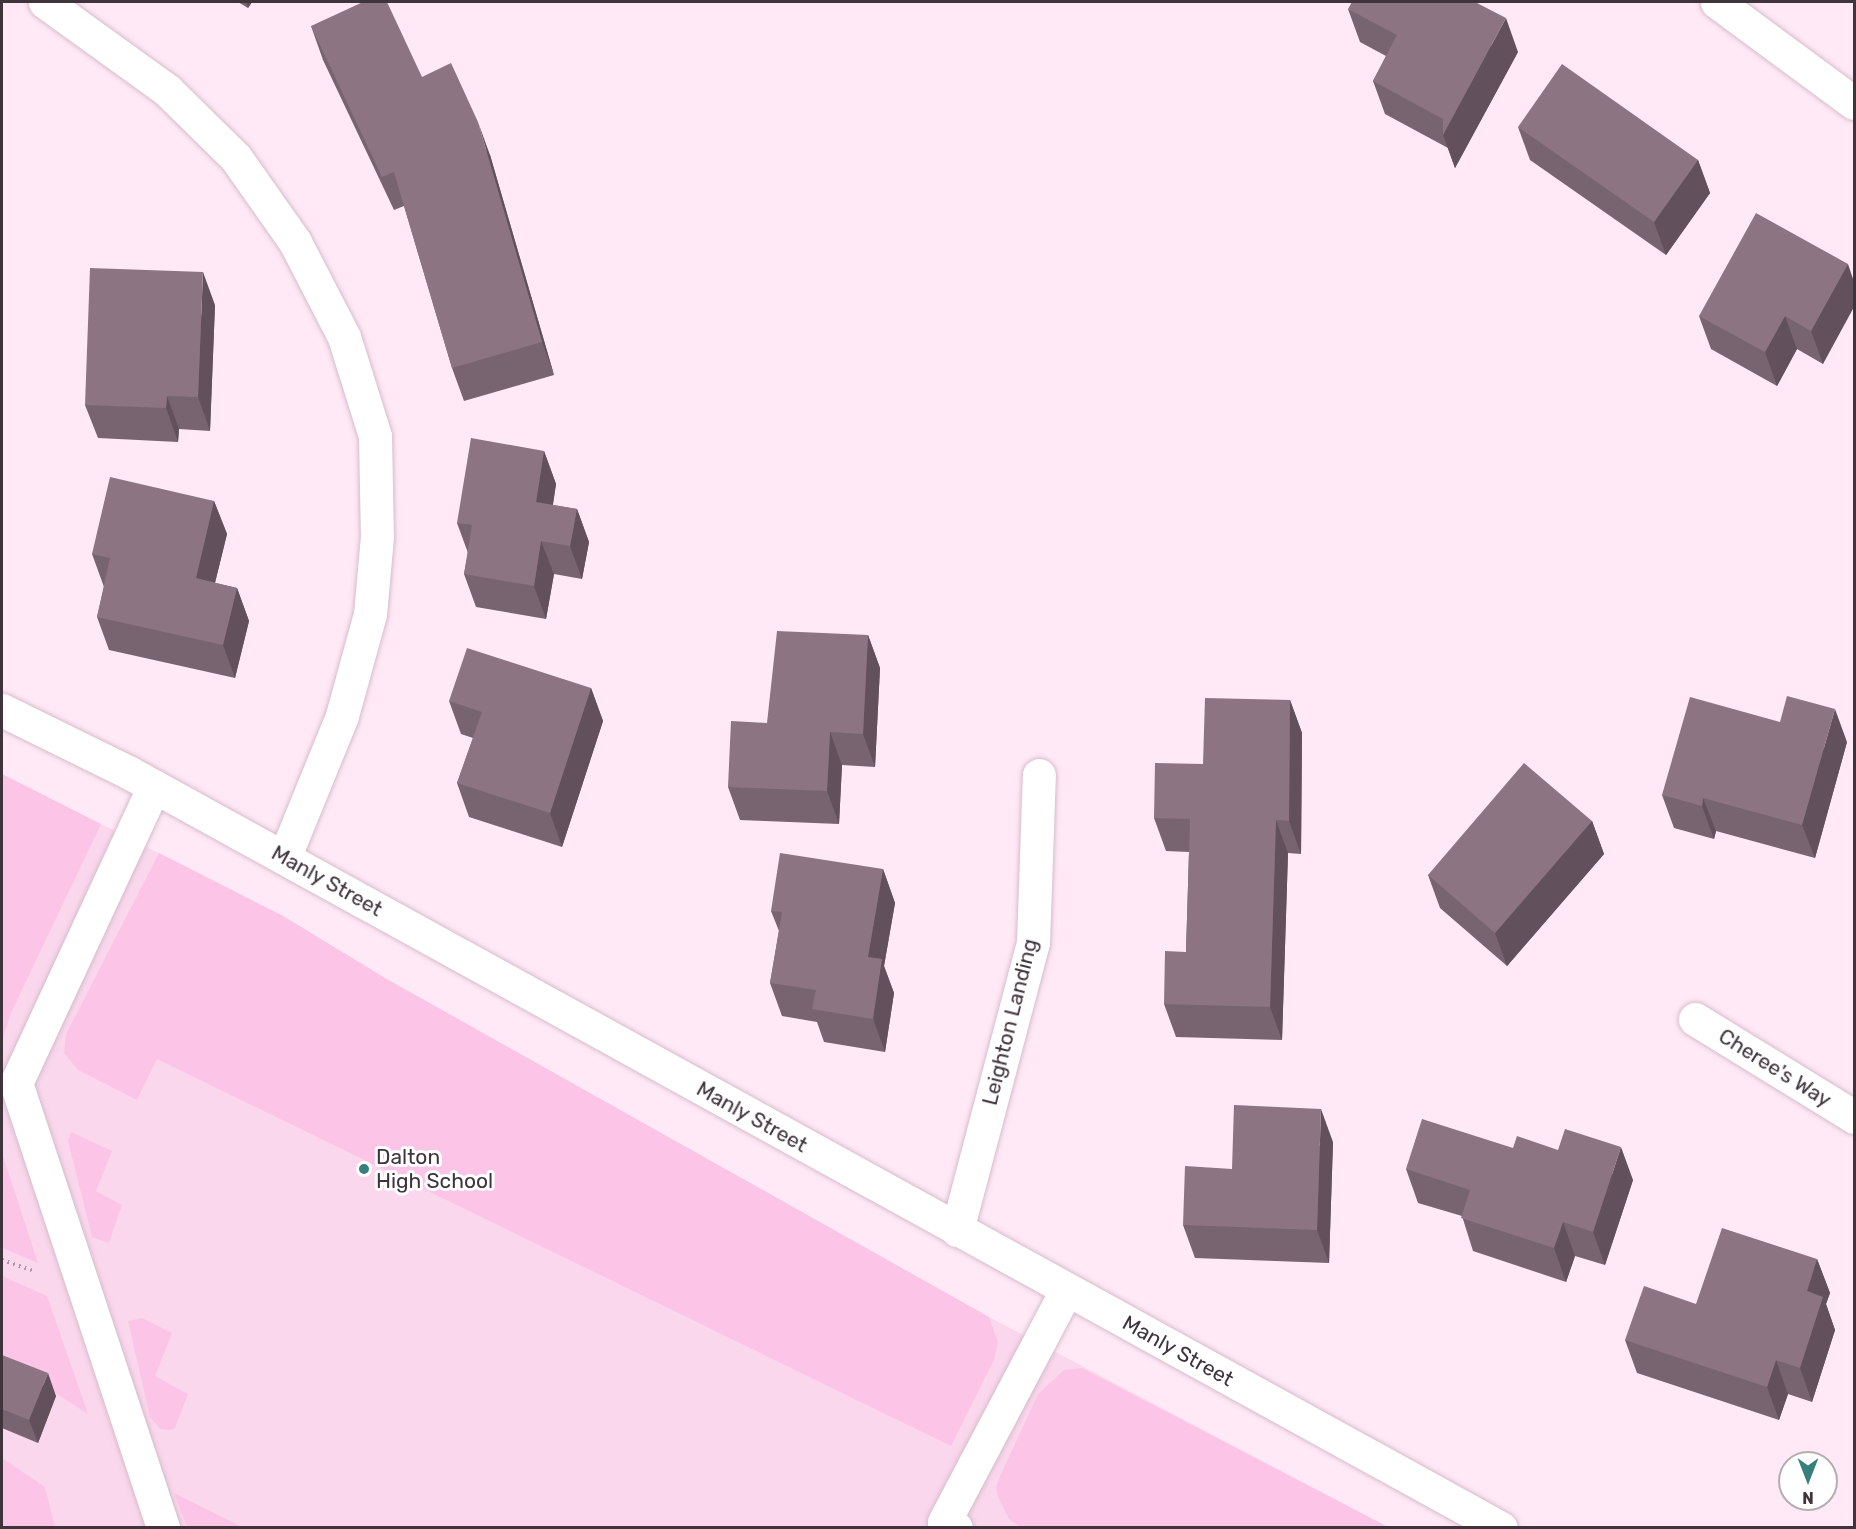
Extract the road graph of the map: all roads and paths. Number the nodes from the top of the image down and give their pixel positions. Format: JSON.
{"nodes":[{"id":1,"x":45,"y":2,"type":"edge"},
{"id":2,"x":1717,"y":2,"type":"edge"},
{"id":3,"x":1854,"y":103,"type":"edge"},
{"id":4,"x":2,"y":710,"type":"edge"},
{"id":5,"x":1039,"y":775,"type":"dead end"},
{"id":6,"x":154,"y":786,"type":"junction"},
{"id":7,"x":285,"y":858,"type":"junction"},
{"id":8,"x":1695,"y":1019,"type":"dead end"},
{"id":9,"x":1854,"y":1117,"type":"edge"},
{"id":10,"x":957,"y":1230,"type":"junction"},
{"id":11,"x":1067,"y":1289,"type":"junction"},
{"id":12,"x":947,"y":1526,"type":"edge"},
{"id":13,"x":162,"y":1527,"type":"edge"},
{"id":14,"x":1501,"y":1527,"type":"edge"}],
"edges":[{"from":1,"to":7,"type":"street"},
{"from":2,"to":3,"type":"street"},
{"from":4,"to":6,"type":"street","name":"Manly Street"},
{"from":5,"to":10,"type":"street","name":"Leighton Landing"},
{"from":6,"to":7,"type":"street","name":"Manly Street"},
{"from":6,"to":13,"type":"street"},
{"from":7,"to":10,"type":"street","name":"Manly Street"},
{"from":8,"to":9,"type":"street","name":"Cheree's Way"},
{"from":10,"to":11,"type":"street","name":"Manly Street"},
{"from":11,"to":12,"type":"street"},
{"from":11,"to":14,"type":"street","name":"Manly Street"}]}
